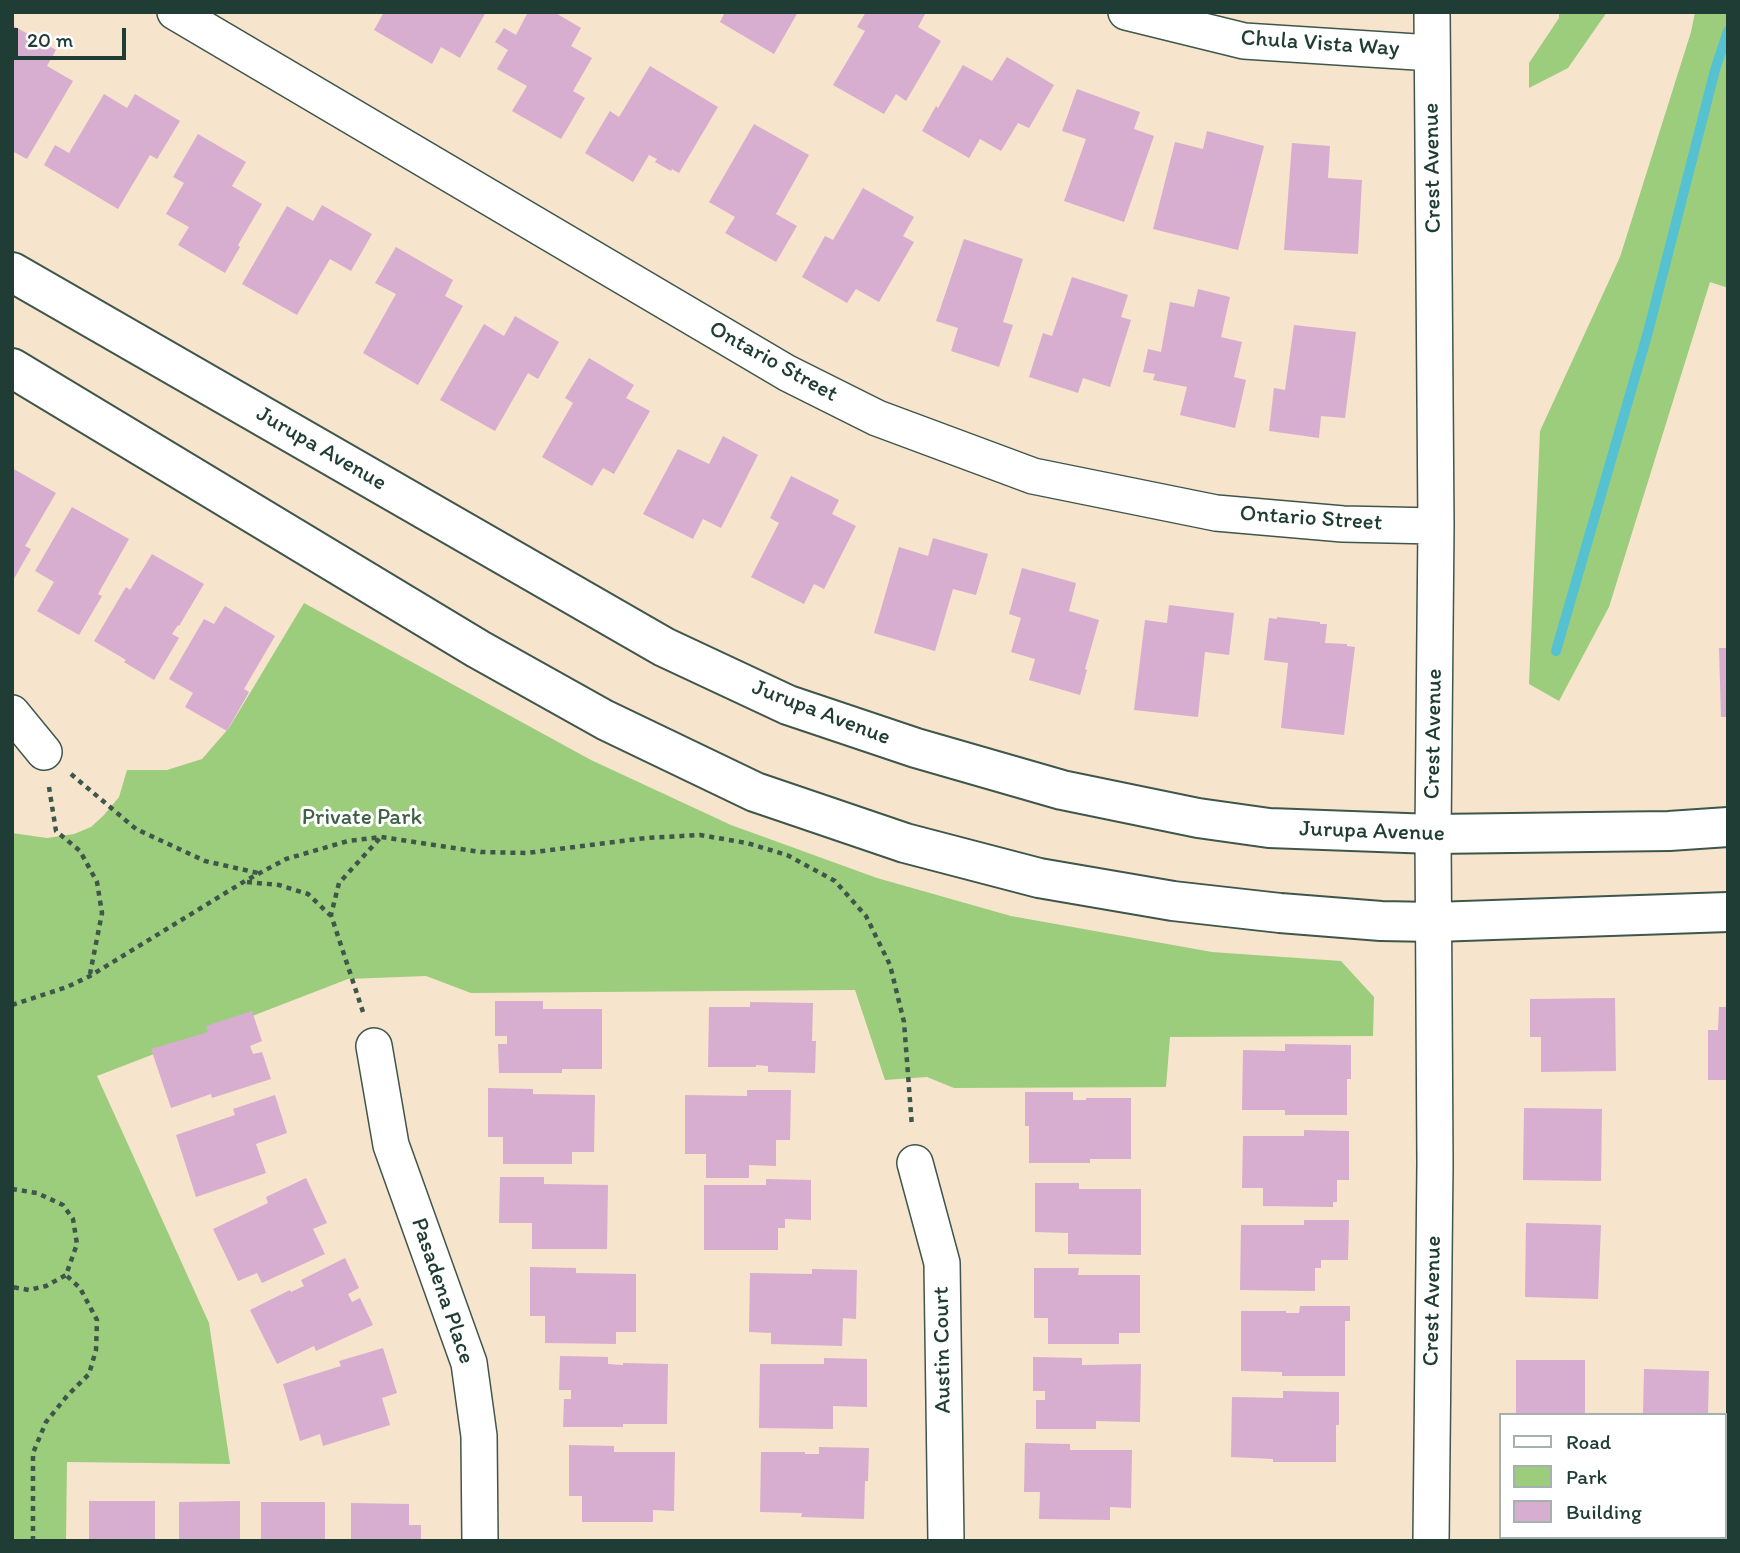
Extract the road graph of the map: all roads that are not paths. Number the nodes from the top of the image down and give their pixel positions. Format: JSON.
{"nodes":[{"id":1,"x":175,"y":12,"type":"edge"},
{"id":2,"x":1126,"y":12,"type":"edge"},
{"id":3,"x":1432,"y":12,"type":"edge"},
{"id":4,"x":1432,"y":53,"type":"junction"},
{"id":5,"x":12,"y":272,"type":"edge"},
{"id":6,"x":12,"y":368,"type":"edge"},
{"id":7,"x":1436,"y":526,"type":"junction"},
{"id":8,"x":12,"y":713,"type":"edge"},
{"id":9,"x":44,"y":752,"type":"road end"},
{"id":10,"x":1728,"y":827,"type":"edge"},
{"id":11,"x":1433,"y":834,"type":"junction"},
{"id":12,"x":1728,"y":912,"type":"edge"},
{"id":13,"x":1434,"y":922,"type":"junction"},
{"id":14,"x":374,"y":1046,"type":"road end"},
{"id":15,"x":915,"y":1163,"type":"road end"},
{"id":16,"x":480,"y":1541,"type":"edge"},
{"id":17,"x":946,"y":1541,"type":"edge"},
{"id":18,"x":1431,"y":1541,"type":"edge"}],
"edges":[{"from":1,"to":7,"type":"street","name":"Ontario Street"},
{"from":2,"to":4,"type":"street","name":"Chula Vista Way"},
{"from":3,"to":4,"type":"street","name":"Crest Avenue"},
{"from":4,"to":7,"type":"street","name":"Crest Avenue"},
{"from":5,"to":11,"type":"main road","name":"Jurupa Avenue"},
{"from":6,"to":13,"type":"main road"},
{"from":7,"to":11,"type":"street","name":"Crest Avenue"},
{"from":8,"to":9,"type":"street"},
{"from":10,"to":11,"type":"main road","name":"Jurupa Avenue"},
{"from":11,"to":13,"type":"street","name":"Crest Avenue"},
{"from":12,"to":13,"type":"main road"},
{"from":13,"to":18,"type":"street","name":"Crest Avenue"},
{"from":14,"to":16,"type":"street","name":"Pasadena Place"},
{"from":15,"to":17,"type":"street","name":"Austin Court"}]}
